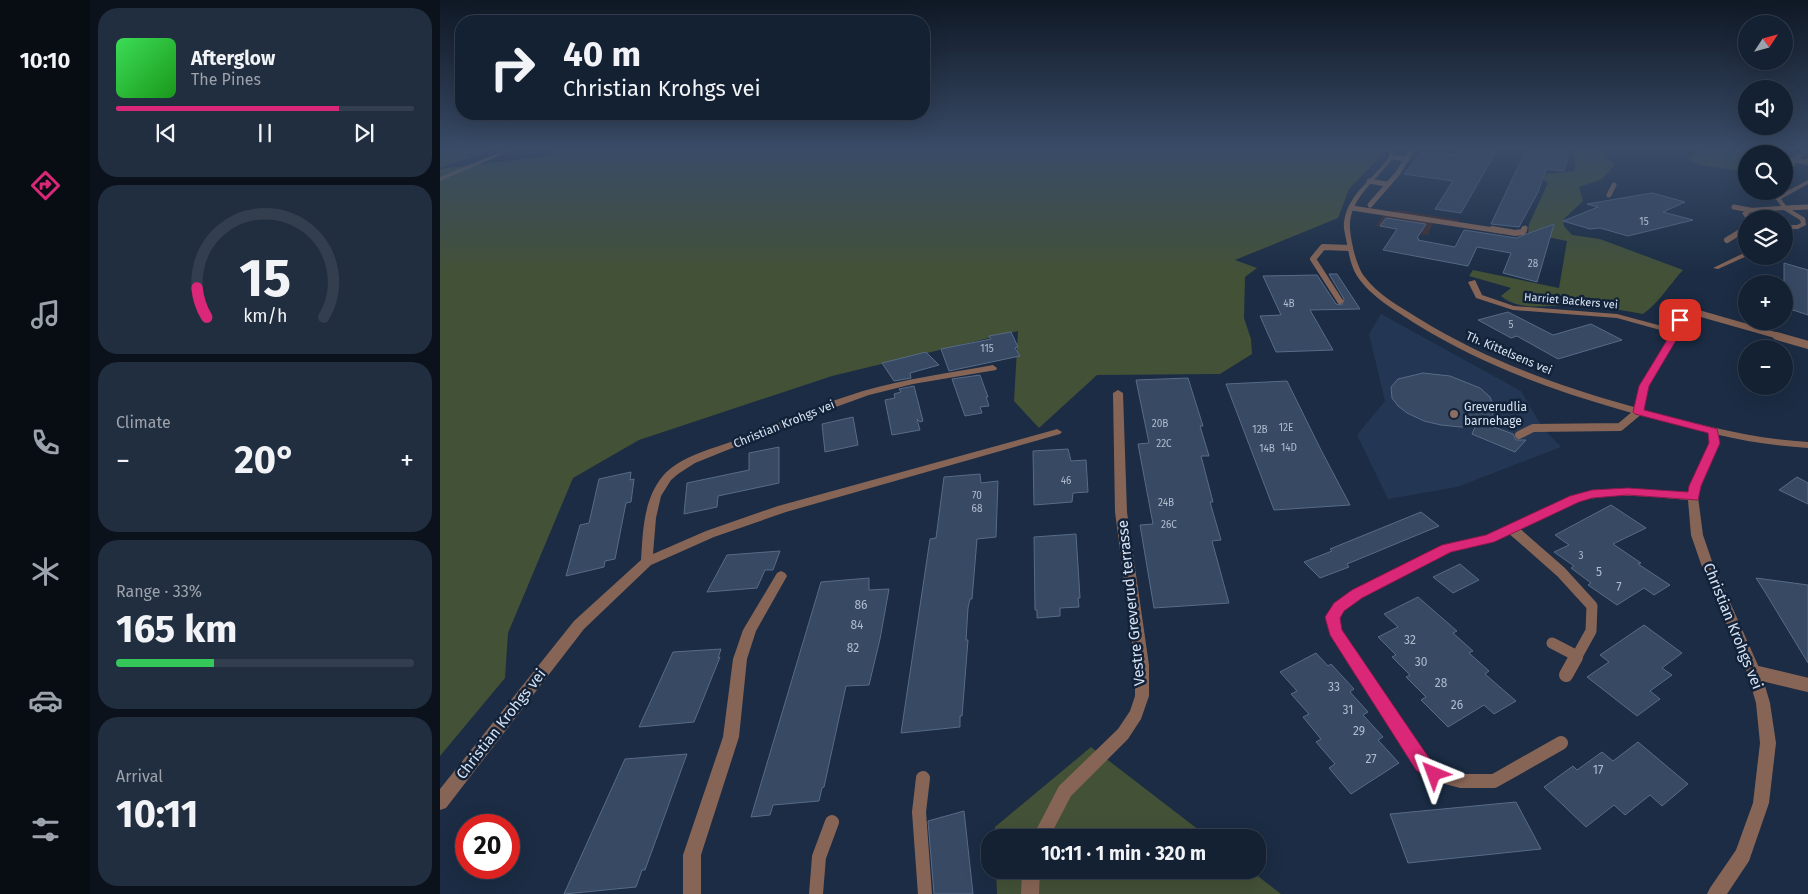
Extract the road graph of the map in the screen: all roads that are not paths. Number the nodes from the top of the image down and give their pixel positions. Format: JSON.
{"nodes":[{"id":1,"x":1362,"y":190,"type":"edge"},
{"id":2,"x":1382,"y":190,"type":"edge"},
{"id":3,"x":1611,"y":190,"type":"edge"},
{"id":4,"x":1794,"y":190,"type":"edge"},
{"id":5,"x":1609,"y":195,"type":"dead end"},
{"id":6,"x":1370,"y":205,"type":"dead end"},
{"id":7,"x":1734,"y":207,"type":"dead end"},
{"id":8,"x":1808,"y":207,"type":"edge"},
{"id":9,"x":1352,"y":208,"type":"junction"},
{"id":10,"x":1785,"y":208,"type":"junction"},
{"id":11,"x":1750,"y":210,"type":"joint"},
{"id":12,"x":1788,"y":210,"type":"edge"},
{"id":13,"x":1793,"y":213,"type":"edge"},
{"id":14,"x":1793,"y":227,"type":"edge"},
{"id":15,"x":1525,"y":228,"type":"dead end"},
{"id":16,"x":1738,"y":234,"type":"edge"},
{"id":17,"x":1727,"y":240,"type":"dead end"},
{"id":18,"x":1350,"y":248,"type":"junction"},
{"id":19,"x":1738,"y":258,"type":"edge"},
{"id":20,"x":1716,"y":268,"type":"dead end"},
{"id":21,"x":1472,"y":282,"type":"dead end"},
{"id":22,"x":1340,"y":301,"type":"dead end"},
{"id":23,"x":1684,"y":309,"type":"joint"},
{"id":24,"x":1676,"y":332,"type":"junction"},
{"id":25,"x":1808,"y":345,"type":"edge"},
{"id":26,"x":993,"y":368,"type":"dead end"},
{"id":27,"x":1118,"y":393,"type":"dead end"},
{"id":28,"x":1638,"y":412,"type":"junction"},
{"id":29,"x":1714,"y":431,"type":"junction"},
{"id":30,"x":1057,"y":432,"type":"dead end"},
{"id":31,"x":1519,"y":435,"type":"dead end"},
{"id":32,"x":1808,"y":445,"type":"edge"},
{"id":33,"x":1694,"y":497,"type":"junction"},
{"id":34,"x":1512,"y":529,"type":"junction"},
{"id":35,"x":647,"y":562,"type":"junction"},
{"id":36,"x":782,"y":576,"type":"dead end"},
{"id":37,"x":1333,"y":617,"type":"joint"},
{"id":38,"x":1552,"y":643,"type":"dead end"},
{"id":39,"x":1577,"y":656,"type":"junction"},
{"id":40,"x":1754,"y":672,"type":"junction"},
{"id":41,"x":1566,"y":675,"type":"dead end"},
{"id":42,"x":1808,"y":685,"type":"edge"},
{"id":43,"x":1561,"y":744,"type":"dead end"},
{"id":44,"x":923,"y":778,"type":"dead end"},
{"id":45,"x":440,"y":802,"type":"edge"},
{"id":46,"x":832,"y":822,"type":"dead end"},
{"id":47,"x":1045,"y":829,"type":"edge"},
{"id":48,"x":1031,"y":879,"type":"edge"},
{"id":49,"x":692,"y":894,"type":"edge"},
{"id":50,"x":816,"y":894,"type":"edge"},
{"id":51,"x":925,"y":894,"type":"edge"},
{"id":52,"x":1030,"y":894,"type":"edge"},
{"id":53,"x":1716,"y":894,"type":"edge"}],
"edges":[{"from":1,"to":9,"type":"street","name":"Th. Kittelsens vei"},
{"from":2,"to":6,"type":"lane"},
{"from":3,"to":5,"type":"lane"},
{"from":4,"to":10,"type":"street"},
{"from":7,"to":11,"type":"lane"},
{"from":8,"to":10,"type":"lane"},
{"from":9,"to":15,"type":"lane"},
{"from":9,"to":18,"type":"street","name":"Th. Kittelsens vei"},
{"from":10,"to":11,"type":"street"},
{"from":10,"to":12,"type":"street"},
{"from":13,"to":14,"type":"street"},
{"from":16,"to":17,"type":"lane"},
{"from":18,"to":22,"type":"lane"},
{"from":18,"to":28,"type":"street","name":"Th. Kittelsens vei"},
{"from":19,"to":20,"type":"street"},
{"from":21,"to":24,"type":"street","name":"Harriet Backers vei"},
{"from":23,"to":24,"type":"street"},
{"from":23,"to":25,"type":"lane"},
{"from":24,"to":28,"type":"street"},
{"from":26,"to":35,"type":"street","name":"Christian Krohgs vei"},
{"from":27,"to":47,"type":"street","name":"Vestre Greverud terrasse"},
{"from":28,"to":29,"type":"street","name":"Th. Kittelsens vei"},
{"from":28,"to":31,"type":"lane"},
{"from":29,"to":32,"type":"street","name":"Th. Kittelsens vei"},
{"from":29,"to":33,"type":"street","name":"Christian Krohgs vei"},
{"from":30,"to":35,"type":"street","name":"Christian Krohgs vei"},
{"from":33,"to":34,"type":"street"},
{"from":33,"to":40,"type":"street","name":"Christian Krohgs vei"},
{"from":34,"to":37,"type":"street"},
{"from":34,"to":39,"type":"lane"},
{"from":35,"to":45,"type":"street","name":"Christian Krohgs vei"},
{"from":36,"to":49,"type":"street"},
{"from":37,"to":43,"type":"lane"},
{"from":38,"to":39,"type":"lane"},
{"from":39,"to":41,"type":"lane"},
{"from":40,"to":42,"type":"lane"},
{"from":40,"to":53,"type":"street","name":"Christian Krohgs vei"},
{"from":44,"to":51,"type":"lane"},
{"from":46,"to":50,"type":"lane"},
{"from":48,"to":52,"type":"street"}]}
